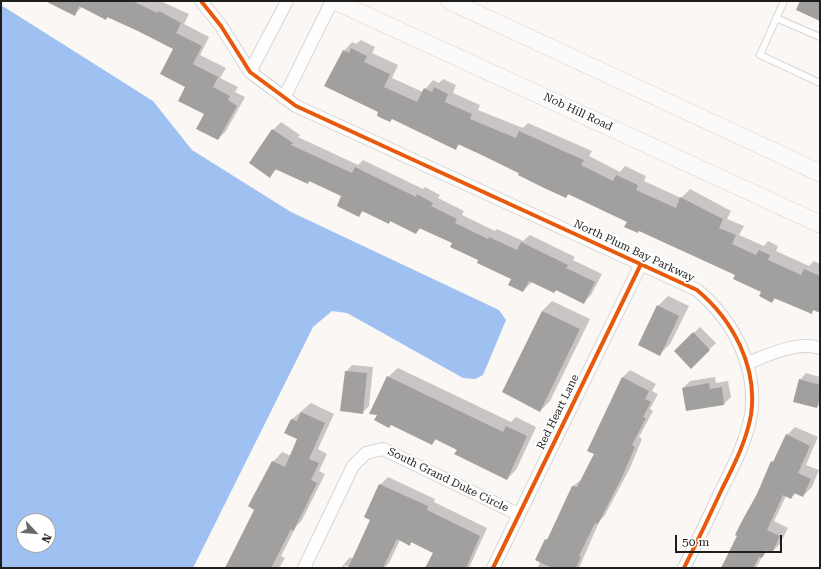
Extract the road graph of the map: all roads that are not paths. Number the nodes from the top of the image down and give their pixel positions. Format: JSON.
{"nodes":[{"id":1,"x":201,"y":1,"type":"edge"},
{"id":2,"x":287,"y":1,"type":"edge"},
{"id":3,"x":332,"y":1,"type":"edge"},
{"id":4,"x":335,"y":1,"type":"edge"},
{"id":5,"x":450,"y":1,"type":"edge"},
{"id":6,"x":784,"y":1,"type":"edge"},
{"id":7,"x":776,"y":18,"type":"junction"},
{"id":8,"x":820,"y":37,"type":"edge"},
{"id":9,"x":250,"y":72,"type":"junction"},
{"id":10,"x":820,"y":83,"type":"edge"},
{"id":11,"x":284,"y":98,"type":"junction"},
{"id":12,"x":820,"y":173,"type":"edge"},
{"id":13,"x":820,"y":224,"type":"edge"},
{"id":14,"x":641,"y":264,"type":"junction"},
{"id":15,"x":820,"y":348,"type":"edge"},
{"id":16,"x":748,"y":363,"type":"junction"},
{"id":17,"x":518,"y":514,"type":"junction"},
{"id":18,"x":304,"y":568,"type":"edge"},
{"id":19,"x":493,"y":568,"type":"edge"},
{"id":20,"x":684,"y":568,"type":"edge"}],
"edges":[{"from":1,"to":9,"type":"street"},
{"from":2,"to":9,"type":"street"},
{"from":3,"to":11,"type":"street"},
{"from":4,"to":13,"type":"main road","name":"Nob Hill Road"},
{"from":5,"to":12,"type":"main road"},
{"from":6,"to":7,"type":"lane"},
{"from":7,"to":8,"type":"lane"},
{"from":7,"to":10,"type":"lane"},
{"from":9,"to":11,"type":"street","name":"North Plum Bay Parkway"},
{"from":11,"to":14,"type":"street","name":"North Plum Bay Parkway"},
{"from":14,"to":16,"type":"street","name":"North Plum Bay Parkway"},
{"from":14,"to":17,"type":"street","name":"Red Heart Lane"},
{"from":15,"to":16,"type":"street"},
{"from":16,"to":20,"type":"street","name":"North Plum Bay Parkway"},
{"from":17,"to":18,"type":"street","name":"South Grand Duke Circle"},
{"from":17,"to":19,"type":"street","name":"Red Heart Lane"}]}
